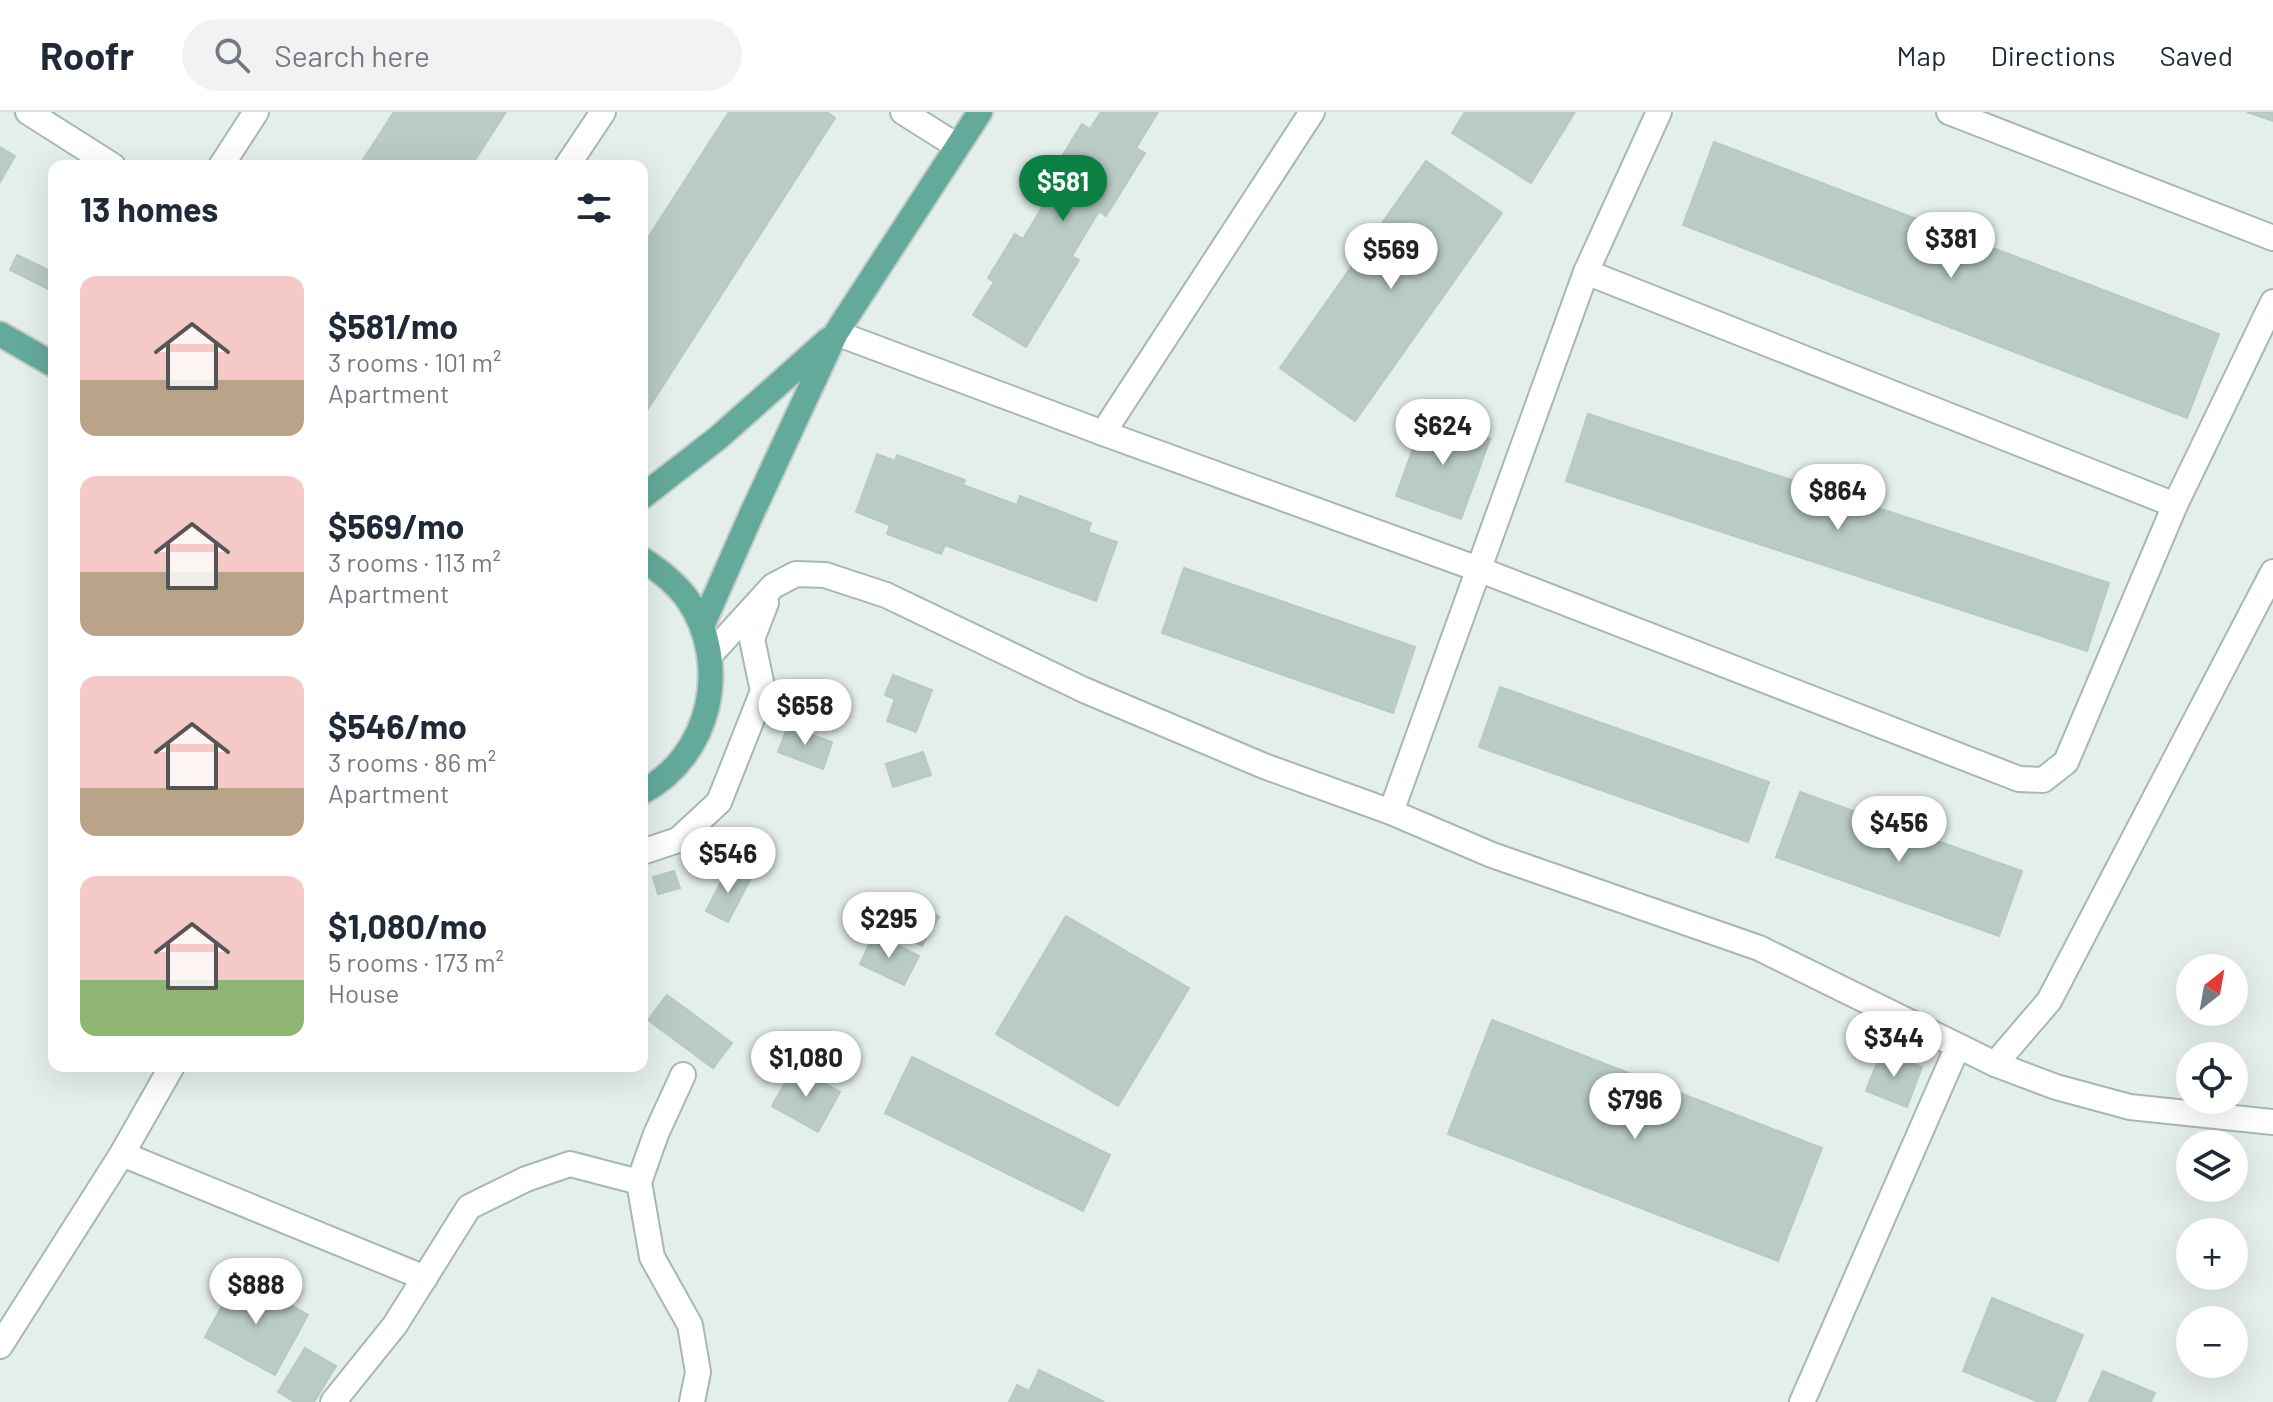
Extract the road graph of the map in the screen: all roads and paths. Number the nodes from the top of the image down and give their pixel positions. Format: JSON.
{"nodes":[{"id":1,"x":28,"y":112,"type":"edge"},
{"id":2,"x":256,"y":112,"type":"edge"},
{"id":3,"x":603,"y":112,"type":"edge"},
{"id":4,"x":903,"y":112,"type":"edge"},
{"id":5,"x":980,"y":112,"type":"edge"},
{"id":6,"x":1312,"y":112,"type":"edge"},
{"id":7,"x":1659,"y":112,"type":"edge"},
{"id":8,"x":1949,"y":112,"type":"edge"},
{"id":9,"x":957,"y":146,"type":"junction"},
{"id":10,"x":104,"y":160,"type":"edge"},
{"id":11,"x":225,"y":160,"type":"edge"},
{"id":12,"x":571,"y":160,"type":"edge"},
{"id":13,"x":2273,"y":238,"type":"edge"},
{"id":14,"x":1586,"y":272,"type":"junction"},
{"id":15,"x":2273,"y":302,"type":"edge"},
{"id":16,"x":836,"y":333,"type":"junction"},
{"id":17,"x":0,"y":334,"type":"edge"},
{"id":18,"x":48,"y":362,"type":"edge"},
{"id":19,"x":1103,"y":433,"type":"junction"},
{"id":20,"x":648,"y":492,"type":"edge"},
{"id":21,"x":2175,"y":505,"type":"junction"},
{"id":22,"x":648,"y":563,"type":"edge"},
{"id":23,"x":1478,"y":569,"type":"junction"},
{"id":24,"x":2273,"y":572,"type":"edge"},
{"id":25,"x":773,"y":586,"type":"junction"},
{"id":26,"x":702,"y":626,"type":"junction"},
{"id":27,"x":710,"y":655,"type":"junction"},
{"id":28,"x":648,"y":789,"type":"edge"},
{"id":29,"x":1391,"y":812,"type":"junction"},
{"id":30,"x":648,"y":850,"type":"edge"},
{"id":31,"x":1958,"y":1046,"type":"junction"},
{"id":32,"x":1995,"y":1064,"type":"junction"},
{"id":33,"x":169,"y":1072,"type":"edge"},
{"id":34,"x":683,"y":1075,"type":"dead end"},
{"id":35,"x":2273,"y":1122,"type":"edge"},
{"id":36,"x":122,"y":1154,"type":"junction"},
{"id":37,"x":639,"y":1182,"type":"junction"},
{"id":38,"x":425,"y":1278,"type":"junction"},
{"id":39,"x":0,"y":1346,"type":"edge"},
{"id":40,"x":333,"y":1402,"type":"edge"},
{"id":41,"x":692,"y":1402,"type":"edge"},
{"id":42,"x":1802,"y":1402,"type":"edge"}],
"edges":[{"from":1,"to":10,"type":"street"},
{"from":2,"to":11,"type":"street"},
{"from":3,"to":12,"type":"street"},
{"from":4,"to":9,"type":"street"},
{"from":5,"to":9,"type":"main road"},
{"from":6,"to":19,"type":"street"},
{"from":7,"to":14,"type":"street"},
{"from":8,"to":13,"type":"street"},
{"from":9,"to":16,"type":"main road"},
{"from":14,"to":21,"type":"street"},
{"from":14,"to":23,"type":"street"},
{"from":15,"to":21,"type":"street"},
{"from":16,"to":19,"type":"street"},
{"from":16,"to":20,"type":"main road"},
{"from":16,"to":26,"type":"main road"},
{"from":17,"to":18,"type":"main road"},
{"from":19,"to":23,"type":"street"},
{"from":21,"to":23,"type":"street"},
{"from":22,"to":26,"type":"main road"},
{"from":23,"to":29,"type":"street"},
{"from":24,"to":32,"type":"street"},
{"from":25,"to":27,"type":"street"},
{"from":25,"to":29,"type":"street"},
{"from":25,"to":30,"type":"street"},
{"from":26,"to":27,"type":"main road"},
{"from":27,"to":28,"type":"main road"},
{"from":29,"to":31,"type":"street"},
{"from":31,"to":32,"type":"street"},
{"from":31,"to":42,"type":"street"},
{"from":32,"to":35,"type":"street"},
{"from":33,"to":36,"type":"street"},
{"from":34,"to":37,"type":"street"},
{"from":36,"to":38,"type":"street"},
{"from":36,"to":39,"type":"street"},
{"from":37,"to":38,"type":"street"},
{"from":37,"to":41,"type":"street"},
{"from":38,"to":40,"type":"street"}]}
